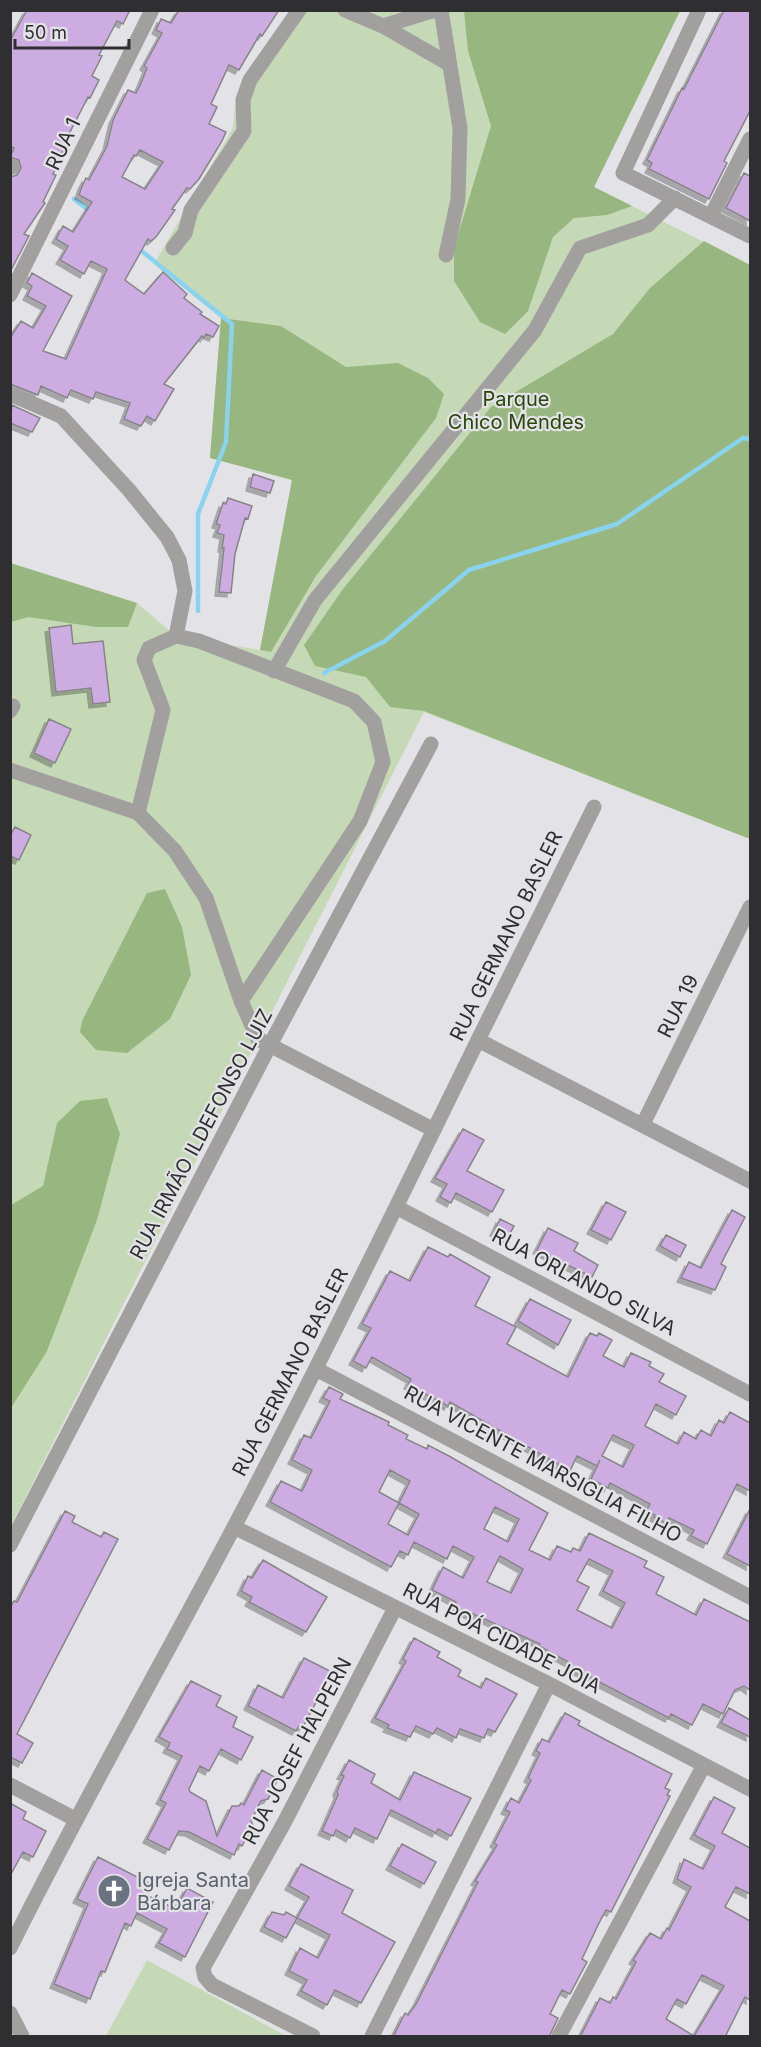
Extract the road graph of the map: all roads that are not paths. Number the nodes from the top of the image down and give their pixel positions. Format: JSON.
{"nodes":[{"id":1,"x":152,"y":10,"type":"edge"},
{"id":2,"x":299,"y":10,"type":"edge"},
{"id":3,"x":345,"y":10,"type":"edge"},
{"id":4,"x":435,"y":10,"type":"edge"},
{"id":5,"x":441,"y":10,"type":"edge"},
{"id":6,"x":699,"y":10,"type":"edge"},
{"id":7,"x":383,"y":26,"type":"junction"},
{"id":8,"x":449,"y":64,"type":"junction"},
{"id":9,"x":750,"y":139,"type":"edge"},
{"id":10,"x":675,"y":198,"type":"junction"},
{"id":11,"x":711,"y":216,"type":"junction"},
{"id":12,"x":750,"y":236,"type":"edge"},
{"id":13,"x":173,"y":248,"type":"dead end"},
{"id":14,"x":446,"y":255,"type":"dead end"},
{"id":15,"x":10,"y":295,"type":"edge"},
{"id":16,"x":10,"y":394,"type":"edge"},
{"id":17,"x":176,"y":636,"type":"junction"},
{"id":18,"x":274,"y":671,"type":"junction"},
{"id":19,"x":431,"y":744,"type":"dead end"},
{"id":20,"x":10,"y":770,"type":"edge"},
{"id":21,"x":594,"y":807,"type":"dead end"},
{"id":22,"x":138,"y":813,"type":"junction"},
{"id":23,"x":750,"y":907,"type":"edge"},
{"id":24,"x":241,"y":1001,"type":"junction"},
{"id":25,"x":478,"y":1040,"type":"junction"},
{"id":26,"x":270,"y":1045,"type":"junction"},
{"id":27,"x":643,"y":1124,"type":"junction"},
{"id":28,"x":434,"y":1130,"type":"junction"},
{"id":29,"x":750,"y":1181,"type":"edge"},
{"id":30,"x":398,"y":1208,"type":"junction"},
{"id":31,"x":316,"y":1368,"type":"junction"},
{"id":32,"x":750,"y":1394,"type":"edge"},
{"id":33,"x":234,"y":1527,"type":"junction"},
{"id":34,"x":10,"y":1545,"type":"edge"},
{"id":35,"x":750,"y":1597,"type":"edge"},
{"id":36,"x":395,"y":1608,"type":"junction"},
{"id":37,"x":549,"y":1684,"type":"junction"},
{"id":38,"x":704,"y":1764,"type":"junction"},
{"id":39,"x":10,"y":1785,"type":"edge"},
{"id":40,"x":750,"y":1789,"type":"edge"},
{"id":41,"x":75,"y":1819,"type":"junction"},
{"id":42,"x":10,"y":1948,"type":"edge"},
{"id":43,"x":10,"y":2013,"type":"edge"},
{"id":44,"x":22,"y":2037,"type":"edge"},
{"id":45,"x":313,"y":2037,"type":"edge"},
{"id":46,"x":372,"y":2037,"type":"edge"},
{"id":47,"x":559,"y":2037,"type":"edge"}],
"edges":[{"from":1,"to":15,"type":"street","name":"RUA 1"},
{"from":2,"to":13,"type":"street"},
{"from":3,"to":7,"type":"street"},
{"from":4,"to":7,"type":"street"},
{"from":5,"to":8,"type":"street"},
{"from":6,"to":10,"type":"street"},
{"from":7,"to":8,"type":"street"},
{"from":8,"to":14,"type":"street"},
{"from":9,"to":11,"type":"street"},
{"from":10,"to":11,"type":"street"},
{"from":10,"to":18,"type":"street"},
{"from":11,"to":12,"type":"street"},
{"from":16,"to":17,"type":"street"},
{"from":17,"to":18,"type":"street"},
{"from":17,"to":22,"type":"street"},
{"from":18,"to":24,"type":"street"},
{"from":19,"to":26,"type":"street","name":"RUA IRMÃO ILDEFONSO LUIZ"},
{"from":20,"to":22,"type":"street"},
{"from":21,"to":25,"type":"street","name":"RUA GERMANO BASLER"},
{"from":22,"to":24,"type":"street"},
{"from":23,"to":27,"type":"street","name":"RUA 19"},
{"from":24,"to":26,"type":"street"},
{"from":25,"to":27,"type":"street"},
{"from":25,"to":28,"type":"street","name":"RUA GERMANO BASLER"},
{"from":26,"to":28,"type":"street"},
{"from":26,"to":34,"type":"street","name":"RUA IRMÃO ILDEFONSO LUIZ"},
{"from":27,"to":29,"type":"street"},
{"from":28,"to":30,"type":"street","name":"RUA GERMANO BASLER"},
{"from":30,"to":31,"type":"street","name":"RUA GERMANO BASLER"},
{"from":30,"to":32,"type":"street","name":"RUA ORLANDO SILVA"},
{"from":31,"to":33,"type":"street","name":"RUA GERMANO BASLER"},
{"from":31,"to":35,"type":"street","name":"RUA VICENTE MARSIGLIA FILHO"},
{"from":33,"to":36,"type":"street","name":"RUA POÁ CIDADE JOIA"},
{"from":33,"to":41,"type":"street","name":"RUA GERMANO BASLER"},
{"from":36,"to":37,"type":"street","name":"RUA POÁ CIDADE JOIA"},
{"from":36,"to":45,"type":"street","name":"RUA JOSEF HALPERN"},
{"from":37,"to":38,"type":"street","name":"RUA POÁ CIDADE JOIA"},
{"from":37,"to":46,"type":"street"},
{"from":38,"to":40,"type":"street","name":"RUA POÁ CIDADE JOIA"},
{"from":38,"to":47,"type":"street"},
{"from":39,"to":41,"type":"street"},
{"from":41,"to":42,"type":"street","name":"RUA GERMANO BASLER"},
{"from":43,"to":44,"type":"street"}]}
